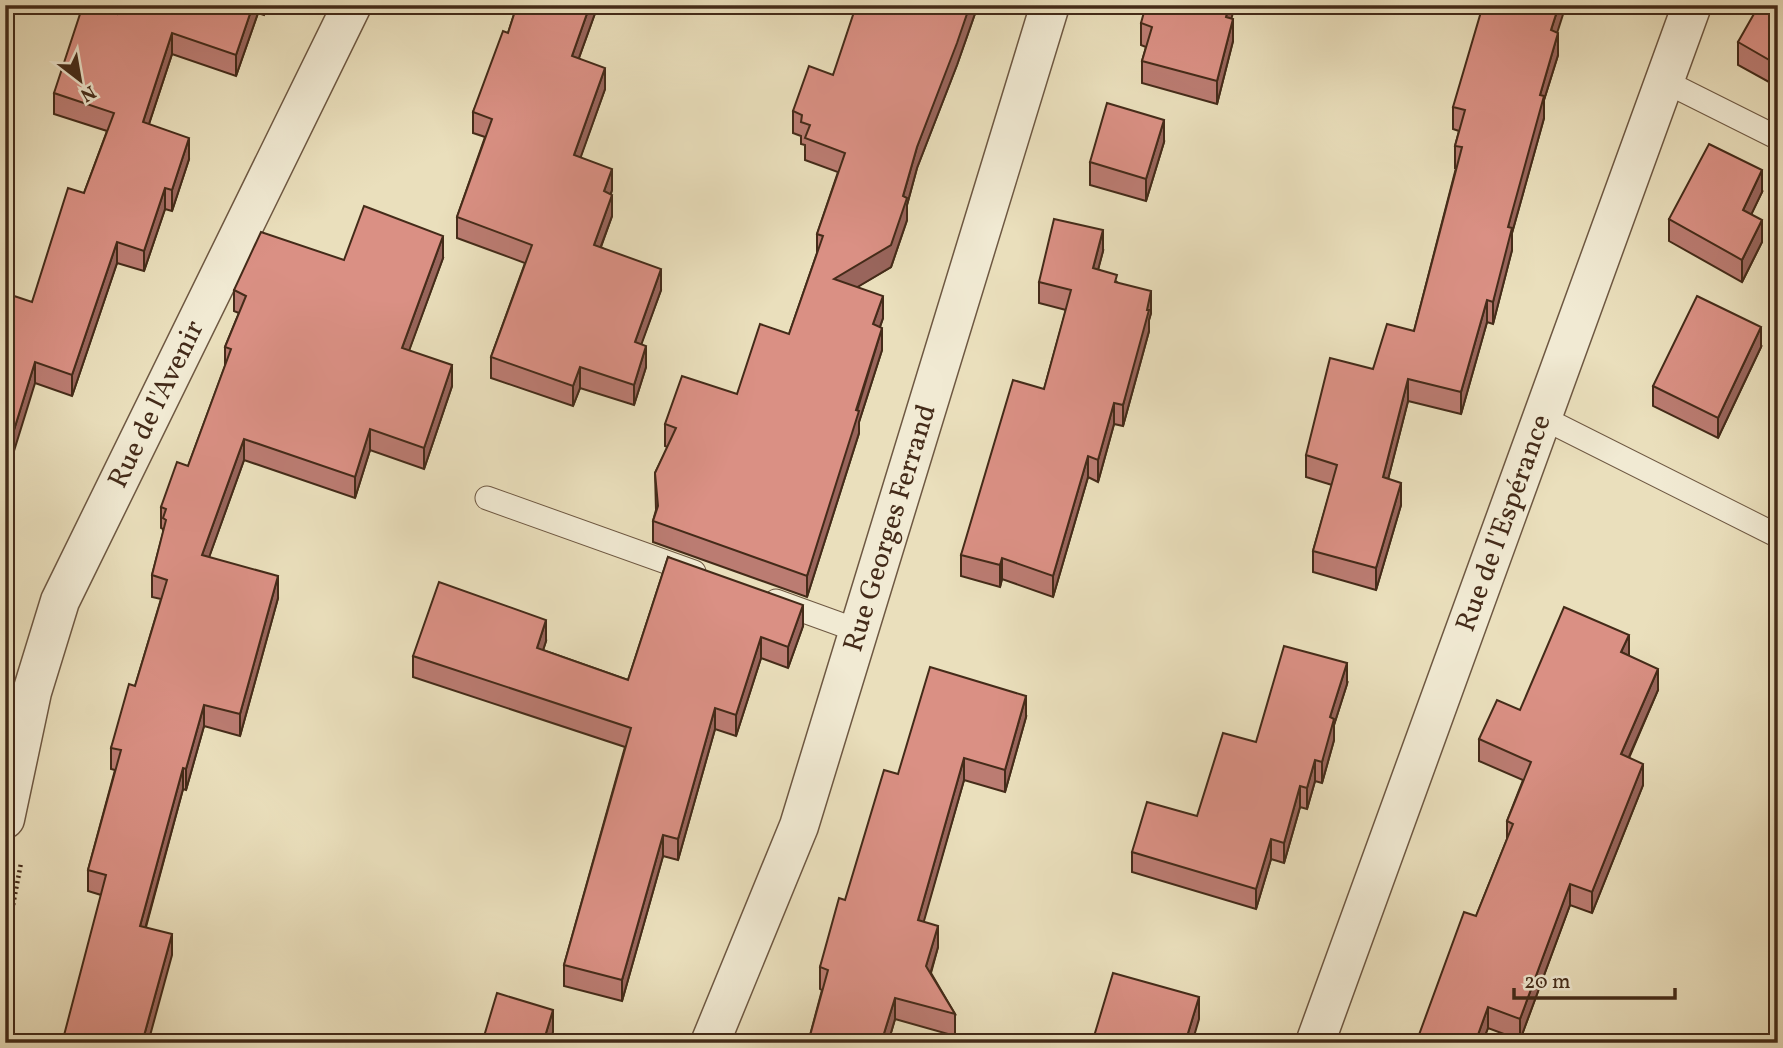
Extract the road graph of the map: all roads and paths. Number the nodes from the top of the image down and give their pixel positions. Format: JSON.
{"nodes":[{"id":1,"x":352,"y":5,"type":"edge"},
{"id":2,"x":1049,"y":5,"type":"edge"},
{"id":3,"x":1692,"y":5,"type":"edge"},
{"id":4,"x":1666,"y":82,"type":"junction"},
{"id":5,"x":1778,"y":138,"type":"edge"},
{"id":6,"x":1543,"y":418,"type":"junction"},
{"id":7,"x":487,"y":498,"type":"dead end"},
{"id":8,"x":1778,"y":536,"type":"edge"},
{"id":9,"x":710,"y":578,"type":"edge"},
{"id":10,"x":750,"y":592,"type":"edge"},
{"id":11,"x":859,"y":631,"type":"junction"},
{"id":12,"x":5,"y":818,"type":"edge"},
{"id":13,"x":710,"y":1043,"type":"edge"},
{"id":14,"x":1315,"y":1043,"type":"edge"}],
"edges":[{"from":1,"to":12,"type":"street","name":"Rue de l'Avenir"},
{"from":2,"to":11,"type":"street","name":"Rue Georges Ferrand"},
{"from":3,"to":4,"type":"street","name":"Rue de l'Espérance"},
{"from":4,"to":5,"type":"lane"},
{"from":4,"to":6,"type":"street","name":"Rue de l'Espérance"},
{"from":6,"to":8,"type":"lane"},
{"from":6,"to":14,"type":"street","name":"Rue de l'Espérance"},
{"from":7,"to":9,"type":"lane"},
{"from":10,"to":11,"type":"lane"},
{"from":11,"to":13,"type":"street","name":"Rue Georges Ferrand"}]}
